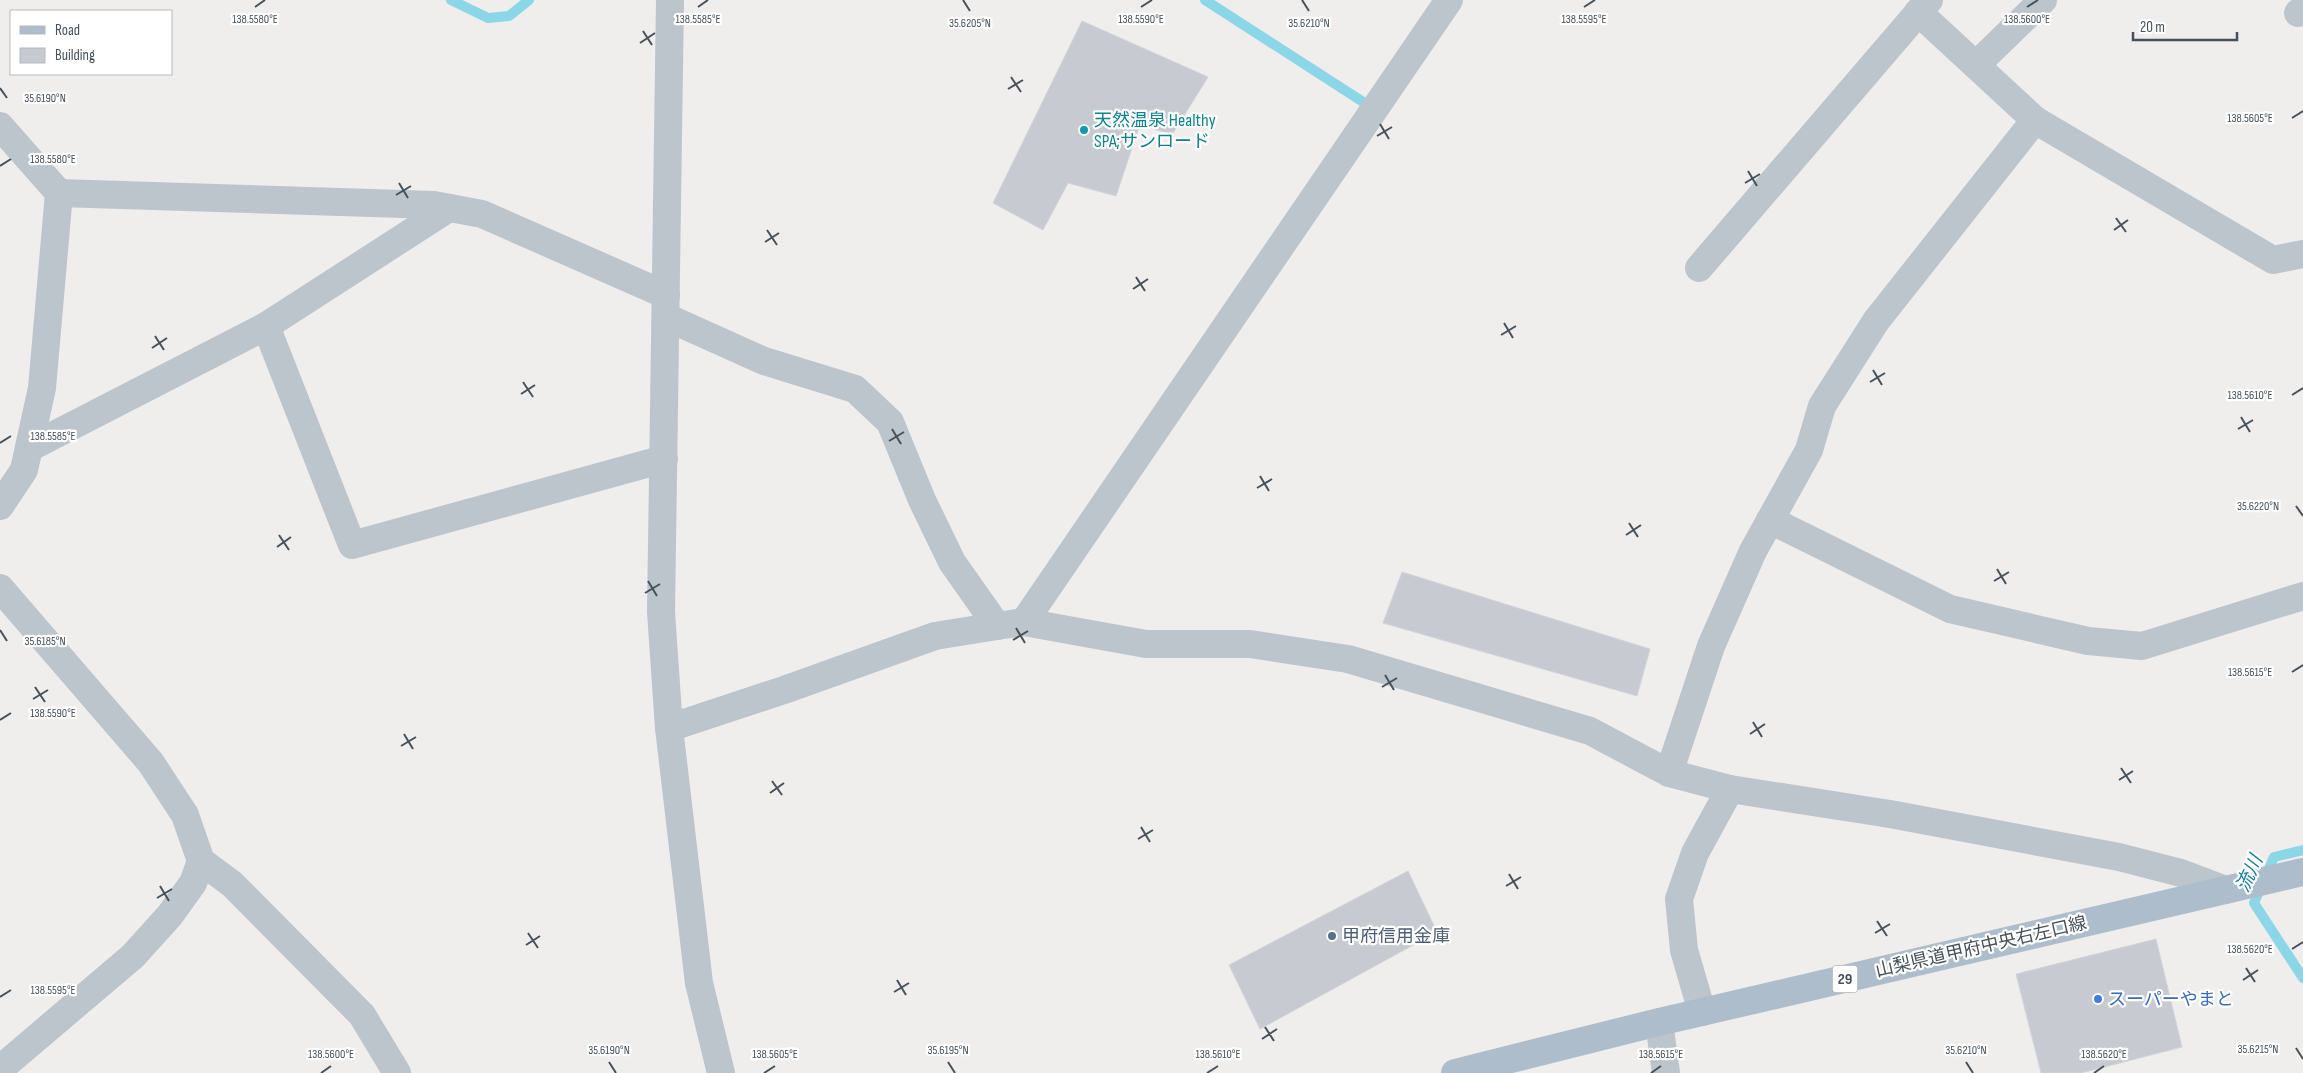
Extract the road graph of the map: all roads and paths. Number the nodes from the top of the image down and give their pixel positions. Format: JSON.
{"nodes":[{"id":1,"x":670,"y":0,"type":"edge"},
{"id":2,"x":1449,"y":0,"type":"edge"},
{"id":3,"x":2043,"y":0,"type":"edge"},
{"id":4,"x":1924,"y":6,"type":"edge"},
{"id":5,"x":1976,"y":65,"type":"junction"},
{"id":6,"x":2036,"y":120,"type":"junction"},
{"id":7,"x":0,"y":126,"type":"edge"},
{"id":8,"x":59,"y":193,"type":"junction"},
{"id":9,"x":449,"y":208,"type":"junction"},
{"id":10,"x":2303,"y":254,"type":"edge"},
{"id":11,"x":1699,"y":268,"type":"dead end"},
{"id":12,"x":666,"y":306,"type":"junction"},
{"id":13,"x":266,"y":326,"type":"junction"},
{"id":14,"x":29,"y":448,"type":"junction"},
{"id":15,"x":664,"y":459,"type":"junction"},
{"id":16,"x":0,"y":506,"type":"edge"},
{"id":17,"x":1770,"y":520,"type":"junction"},
{"id":18,"x":0,"y":588,"type":"edge"},
{"id":19,"x":2303,"y":596,"type":"edge"},
{"id":20,"x":1024,"y":622,"type":"junction"},
{"id":21,"x":997,"y":626,"type":"junction"},
{"id":22,"x":669,"y":728,"type":"junction"},
{"id":23,"x":1668,"y":773,"type":"junction"},
{"id":24,"x":1730,"y":789,"type":"junction"},
{"id":25,"x":201,"y":861,"type":"junction"},
{"id":26,"x":2296,"y":874,"type":"edge"},
{"id":27,"x":2231,"y":889,"type":"junction"},
{"id":28,"x":1702,"y":1012,"type":"junction"},
{"id":29,"x":1659,"y":1022,"type":"junction"},
{"id":30,"x":0,"y":1069,"type":"edge"},
{"id":31,"x":397,"y":1073,"type":"edge"},
{"id":32,"x":721,"y":1073,"type":"edge"},
{"id":33,"x":1455,"y":1073,"type":"edge"},
{"id":34,"x":1666,"y":1073,"type":"edge"}],
"edges":[{"from":1,"to":12,"type":"street"},
{"from":2,"to":20,"type":"street"},
{"from":3,"to":5,"type":"street"},
{"from":4,"to":5,"type":"street"},
{"from":4,"to":11,"type":"street"},
{"from":5,"to":6,"type":"street"},
{"from":6,"to":10,"type":"street"},
{"from":6,"to":17,"type":"street"},
{"from":7,"to":8,"type":"street"},
{"from":8,"to":9,"type":"street"},
{"from":8,"to":14,"type":"street"},
{"from":9,"to":12,"type":"street"},
{"from":9,"to":13,"type":"street"},
{"from":12,"to":15,"type":"street"},
{"from":12,"to":21,"type":"street"},
{"from":13,"to":14,"type":"street"},
{"from":13,"to":15,"type":"street"},
{"from":14,"to":16,"type":"street"},
{"from":15,"to":22,"type":"street"},
{"from":17,"to":19,"type":"street"},
{"from":17,"to":23,"type":"street"},
{"from":18,"to":25,"type":"street"},
{"from":20,"to":21,"type":"street"},
{"from":20,"to":23,"type":"street"},
{"from":21,"to":22,"type":"street"},
{"from":22,"to":32,"type":"street"},
{"from":23,"to":24,"type":"street"},
{"from":24,"to":27,"type":"street"},
{"from":24,"to":28,"type":"street"},
{"from":25,"to":30,"type":"street"},
{"from":25,"to":31,"type":"street"},
{"from":26,"to":27,"type":"main road","name":"山梨県道甲府中央右左口線","number":"29"},
{"from":27,"to":28,"type":"main road","name":"山梨県道甲府中央右左口線","number":"29"},
{"from":28,"to":29,"type":"main road","name":"山梨県道甲府中央右左口線","number":"29"},
{"from":29,"to":33,"type":"main road","name":"山梨県道甲府中央右左口線","number":"29"},
{"from":29,"to":34,"type":"street"}]}
